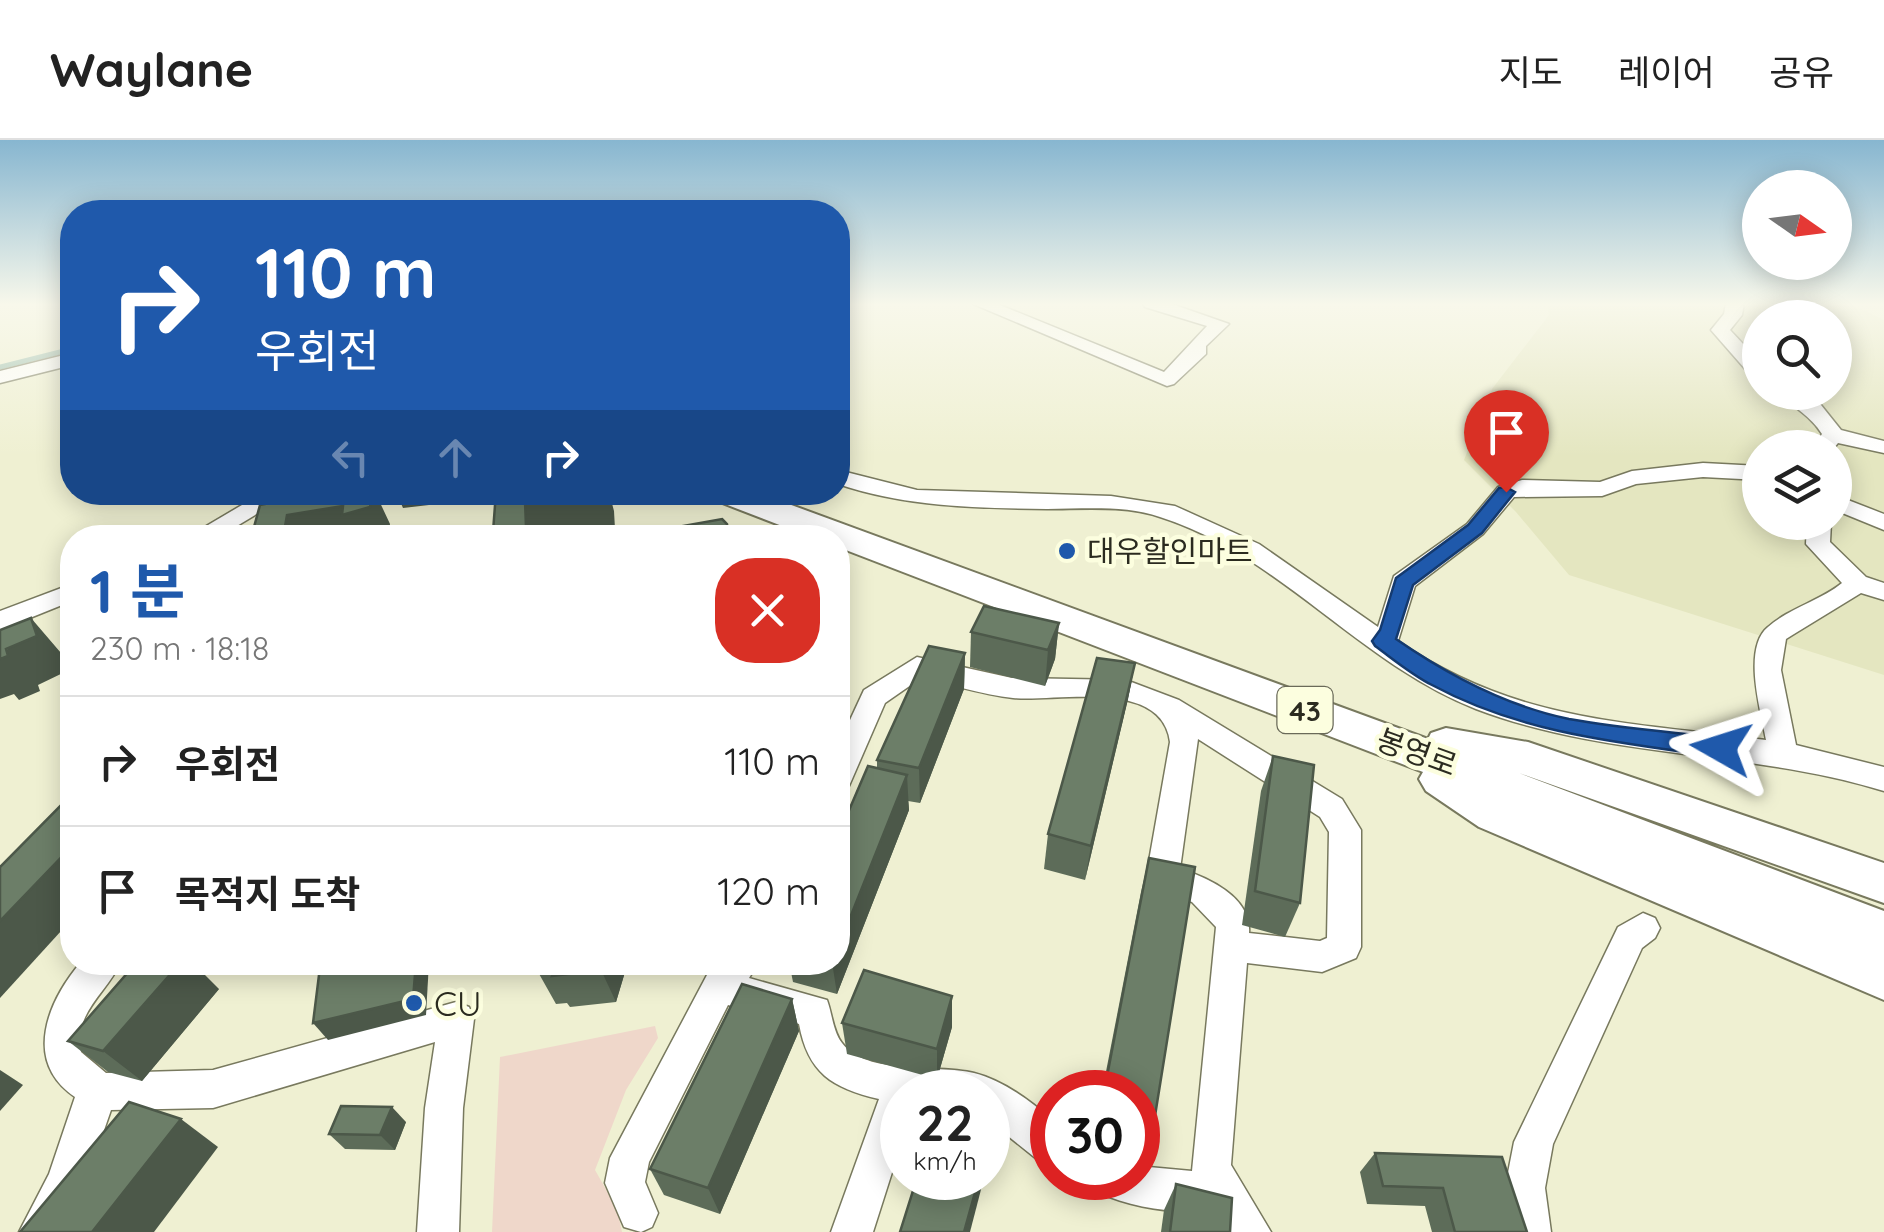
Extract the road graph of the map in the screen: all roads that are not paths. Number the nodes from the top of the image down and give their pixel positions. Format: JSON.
{"nodes":[{"id":1,"x":1104,"y":354,"type":"edge"},
{"id":2,"x":1195,"y":354,"type":"edge"},
{"id":3,"x":60,"y":362,"type":"edge"},
{"id":4,"x":0,"y":377,"type":"edge"},
{"id":5,"x":1852,"y":444,"type":"edge"},
{"id":6,"x":1884,"y":447,"type":"edge"},
{"id":7,"x":1742,"y":472,"type":"edge"},
{"id":8,"x":850,"y":480,"type":"edge"},
{"id":9,"x":258,"y":505,"type":"edge"},
{"id":10,"x":759,"y":505,"type":"edge"},
{"id":11,"x":1852,"y":509,"type":"edge"},
{"id":12,"x":1884,"y":523,"type":"edge"},
{"id":13,"x":222,"y":525,"type":"edge"},
{"id":14,"x":812,"y":525,"type":"edge"},
{"id":15,"x":850,"y":539,"type":"edge"},
{"id":16,"x":1818,"y":540,"type":"edge"},
{"id":17,"x":1871,"y":588,"type":"edge"},
{"id":18,"x":60,"y":597,"type":"edge"},
{"id":19,"x":0,"y":621,"type":"edge"},
{"id":20,"x":1382,"y":641,"type":"junction"},
{"id":21,"x":1169,"y":707,"type":"junction"},
{"id":22,"x":1366,"y":733,"type":"junction"},
{"id":23,"x":850,"y":751,"type":"edge"},
{"id":24,"x":1783,"y":754,"type":"junction"},
{"id":25,"x":1884,"y":778,"type":"edge"},
{"id":26,"x":1884,"y":883,"type":"edge"},
{"id":27,"x":1643,"y":928,"type":"dead end"},
{"id":28,"x":1884,"y":932,"type":"edge"},
{"id":29,"x":1234,"y":946,"type":"junction"},
{"id":30,"x":94,"y":975,"type":"edge"},
{"id":31,"x":729,"y":975,"type":"edge"},
{"id":32,"x":732,"y":975,"type":"edge"},
{"id":33,"x":1884,"y":977,"type":"edge"},
{"id":34,"x":880,"y":1082,"type":"edge"},
{"id":35,"x":101,"y":1092,"type":"junction"},
{"id":36,"x":880,"y":1150,"type":"edge"},
{"id":37,"x":1160,"y":1190,"type":"edge"},
{"id":38,"x":1222,"y":1191,"type":"junction"},
{"id":39,"x":638,"y":1214,"type":"dead end"},
{"id":40,"x":40,"y":1232,"type":"edge"},
{"id":41,"x":438,"y":1232,"type":"edge"},
{"id":42,"x":852,"y":1232,"type":"edge"},
{"id":43,"x":1250,"y":1232,"type":"edge"},
{"id":44,"x":1530,"y":1232,"type":"edge"}],
"edges":[{"from":1,"to":2,"type":"street"},
{"from":3,"to":4,"type":"street"},
{"from":5,"to":6,"type":"street"},
{"from":7,"to":20,"type":"street"},
{"from":8,"to":20,"type":"street"},
{"from":9,"to":13,"type":"street"},
{"from":10,"to":14,"type":"highway","name":"봉영로","number":"43"},
{"from":11,"to":12,"type":"street"},
{"from":15,"to":22,"type":"highway","name":"봉영로","number":"43"},
{"from":16,"to":17,"type":"street"},
{"from":17,"to":24,"type":"street"},
{"from":18,"to":19,"type":"street"},
{"from":20,"to":24,"type":"street"},
{"from":21,"to":23,"type":"street"},
{"from":21,"to":29,"type":"street"},
{"from":21,"to":29,"type":"street"},
{"from":22,"to":26,"type":"highway"},
{"from":22,"to":28,"type":"highway","name":"봉영로","number":"43"},
{"from":22,"to":33,"type":"highway"},
{"from":24,"to":25,"type":"street"},
{"from":27,"to":44,"type":"street"},
{"from":29,"to":38,"type":"street"},
{"from":30,"to":35,"type":"street"},
{"from":31,"to":39,"type":"street"},
{"from":32,"to":34,"type":"street"},
{"from":35,"to":40,"type":"street"},
{"from":35,"to":41,"type":"street"},
{"from":36,"to":42,"type":"street"},
{"from":37,"to":38,"type":"street"},
{"from":38,"to":43,"type":"street"}]}
